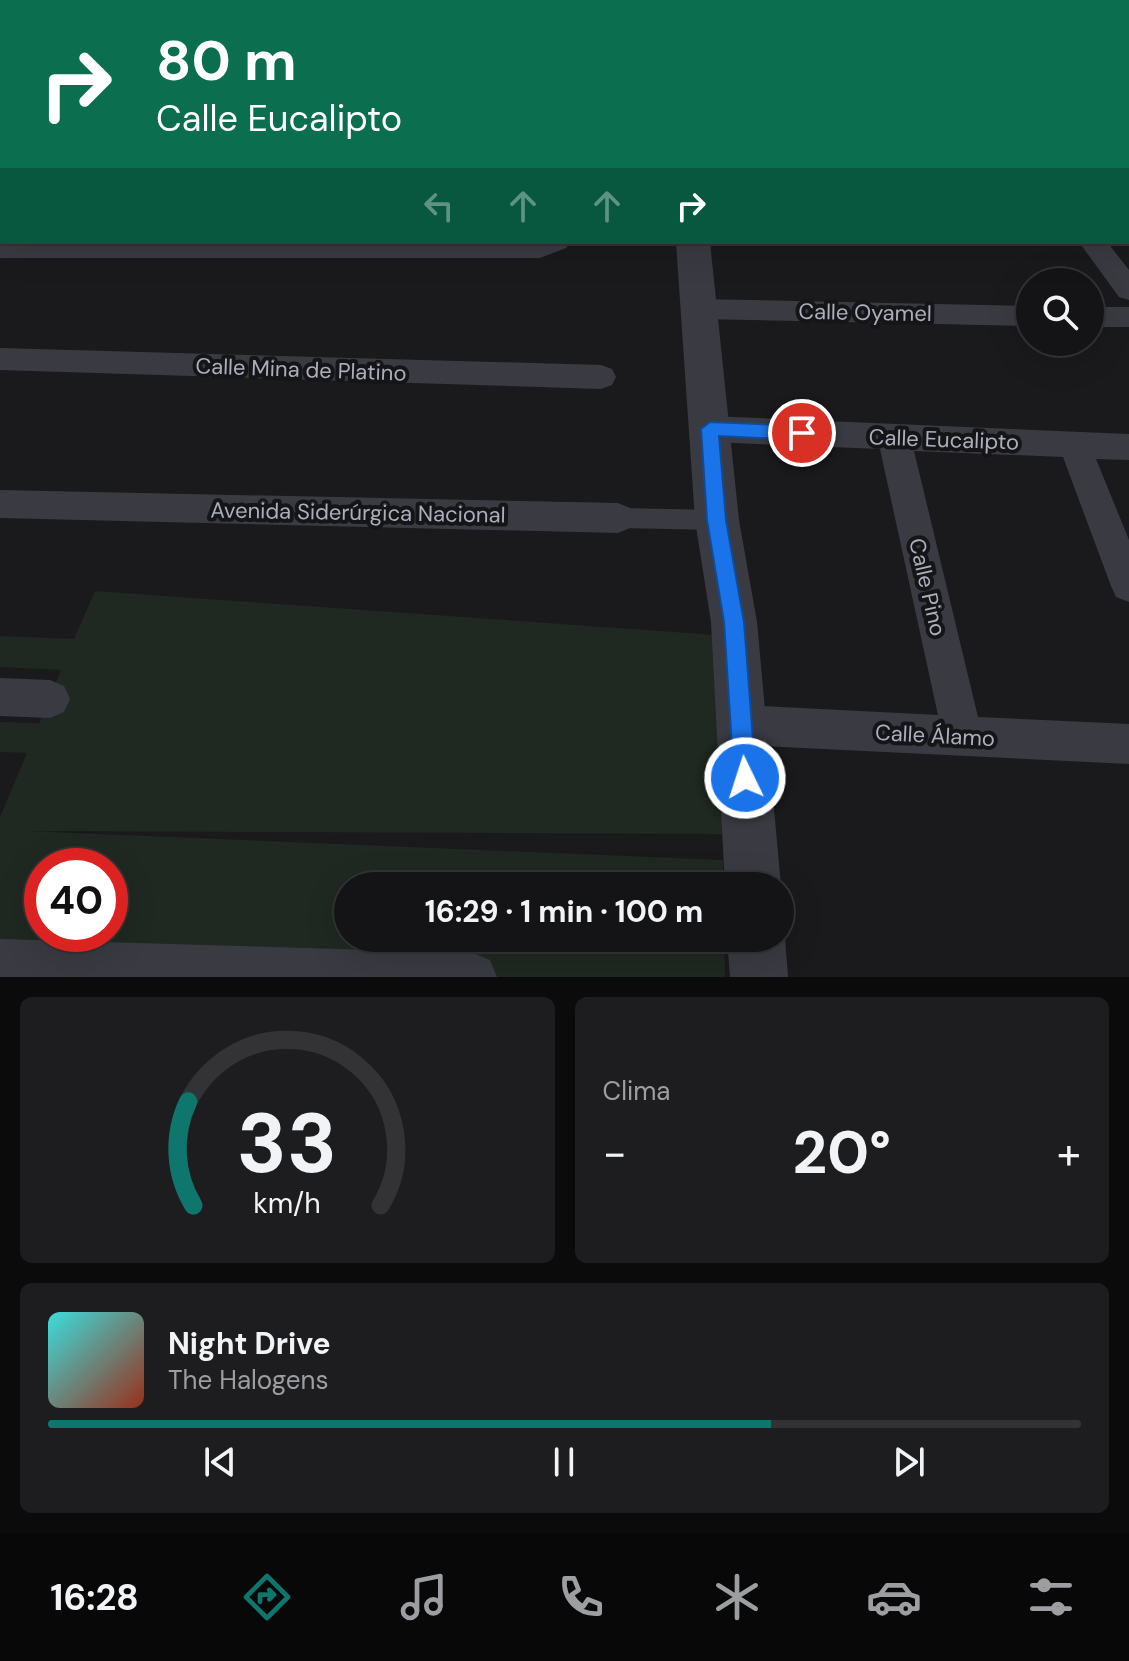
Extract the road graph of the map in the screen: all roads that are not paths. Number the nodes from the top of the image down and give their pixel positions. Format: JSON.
{"nodes":[{"id":1,"x":551,"y":244,"type":"edge"},
{"id":2,"x":693,"y":244,"type":"edge"},
{"id":3,"x":1094,"y":244,"type":"edge"},
{"id":4,"x":195,"y":245,"type":"edge"},
{"id":5,"x":0,"y":249,"type":"edge"},
{"id":6,"x":1129,"y":290,"type":"edge"},
{"id":7,"x":699,"y":309,"type":"junction"},
{"id":8,"x":1016,"y":316,"type":"edge"},
{"id":9,"x":1104,"y":317,"type":"edge"},
{"id":10,"x":1129,"y":317,"type":"edge"},
{"id":11,"x":0,"y":359,"type":"edge"},
{"id":12,"x":601,"y":377,"type":"dead end"},
{"id":13,"x":710,"y":429,"type":"junction"},
{"id":14,"x":894,"y":437,"type":"junction"},
{"id":15,"x":1074,"y":444,"type":"junction"},
{"id":16,"x":1129,"y":447,"type":"edge"},
{"id":17,"x":0,"y":504,"type":"edge"},
{"id":18,"x":618,"y":518,"type":"joint"},
{"id":19,"x":717,"y":520,"type":"junction"},
{"id":20,"x":1129,"y":586,"type":"edge"},
{"id":21,"x":0,"y":697,"type":"edge"},
{"id":22,"x":50,"y":699,"type":"dead end"},
{"id":23,"x":742,"y":725,"type":"junction"},
{"id":24,"x":963,"y":737,"type":"junction"},
{"id":25,"x":1129,"y":744,"type":"edge"},
{"id":26,"x":752,"y":872,"type":"edge"},
{"id":27,"x":757,"y":952,"type":"edge"},
{"id":28,"x":0,"y":963,"type":"edge"},
{"id":29,"x":473,"y":977,"type":"edge"},
{"id":30,"x":759,"y":977,"type":"edge"}],
"edges":[{"from":1,"to":4,"type":"street"},
{"from":2,"to":7,"type":"street"},
{"from":3,"to":6,"type":"street"},
{"from":4,"to":5,"type":"street"},
{"from":7,"to":8,"type":"street","name":"Calle Oyamel"},
{"from":7,"to":13,"type":"street"},
{"from":9,"to":10,"type":"street"},
{"from":11,"to":12,"type":"street","name":"Calle Mina de Platino"},
{"from":13,"to":14,"type":"street","name":"Calle Eucalipto"},
{"from":13,"to":19,"type":"street"},
{"from":14,"to":15,"type":"street","name":"Calle Eucalipto"},
{"from":14,"to":24,"type":"street","name":"Calle Pino"},
{"from":15,"to":16,"type":"street","name":"Calle Eucalipto"},
{"from":15,"to":20,"type":"street"},
{"from":17,"to":18,"type":"street","name":"Avenida Siderúrgica Nacional"},
{"from":18,"to":19,"type":"street","name":"Avenida Siderúrgica Nacional"},
{"from":19,"to":23,"type":"street"},
{"from":21,"to":22,"type":"street"},
{"from":23,"to":24,"type":"street","name":"Calle Álamo"},
{"from":23,"to":26,"type":"street"},
{"from":24,"to":25,"type":"street","name":"Calle Álamo"},
{"from":27,"to":30,"type":"street"},
{"from":28,"to":29,"type":"street"}]}
